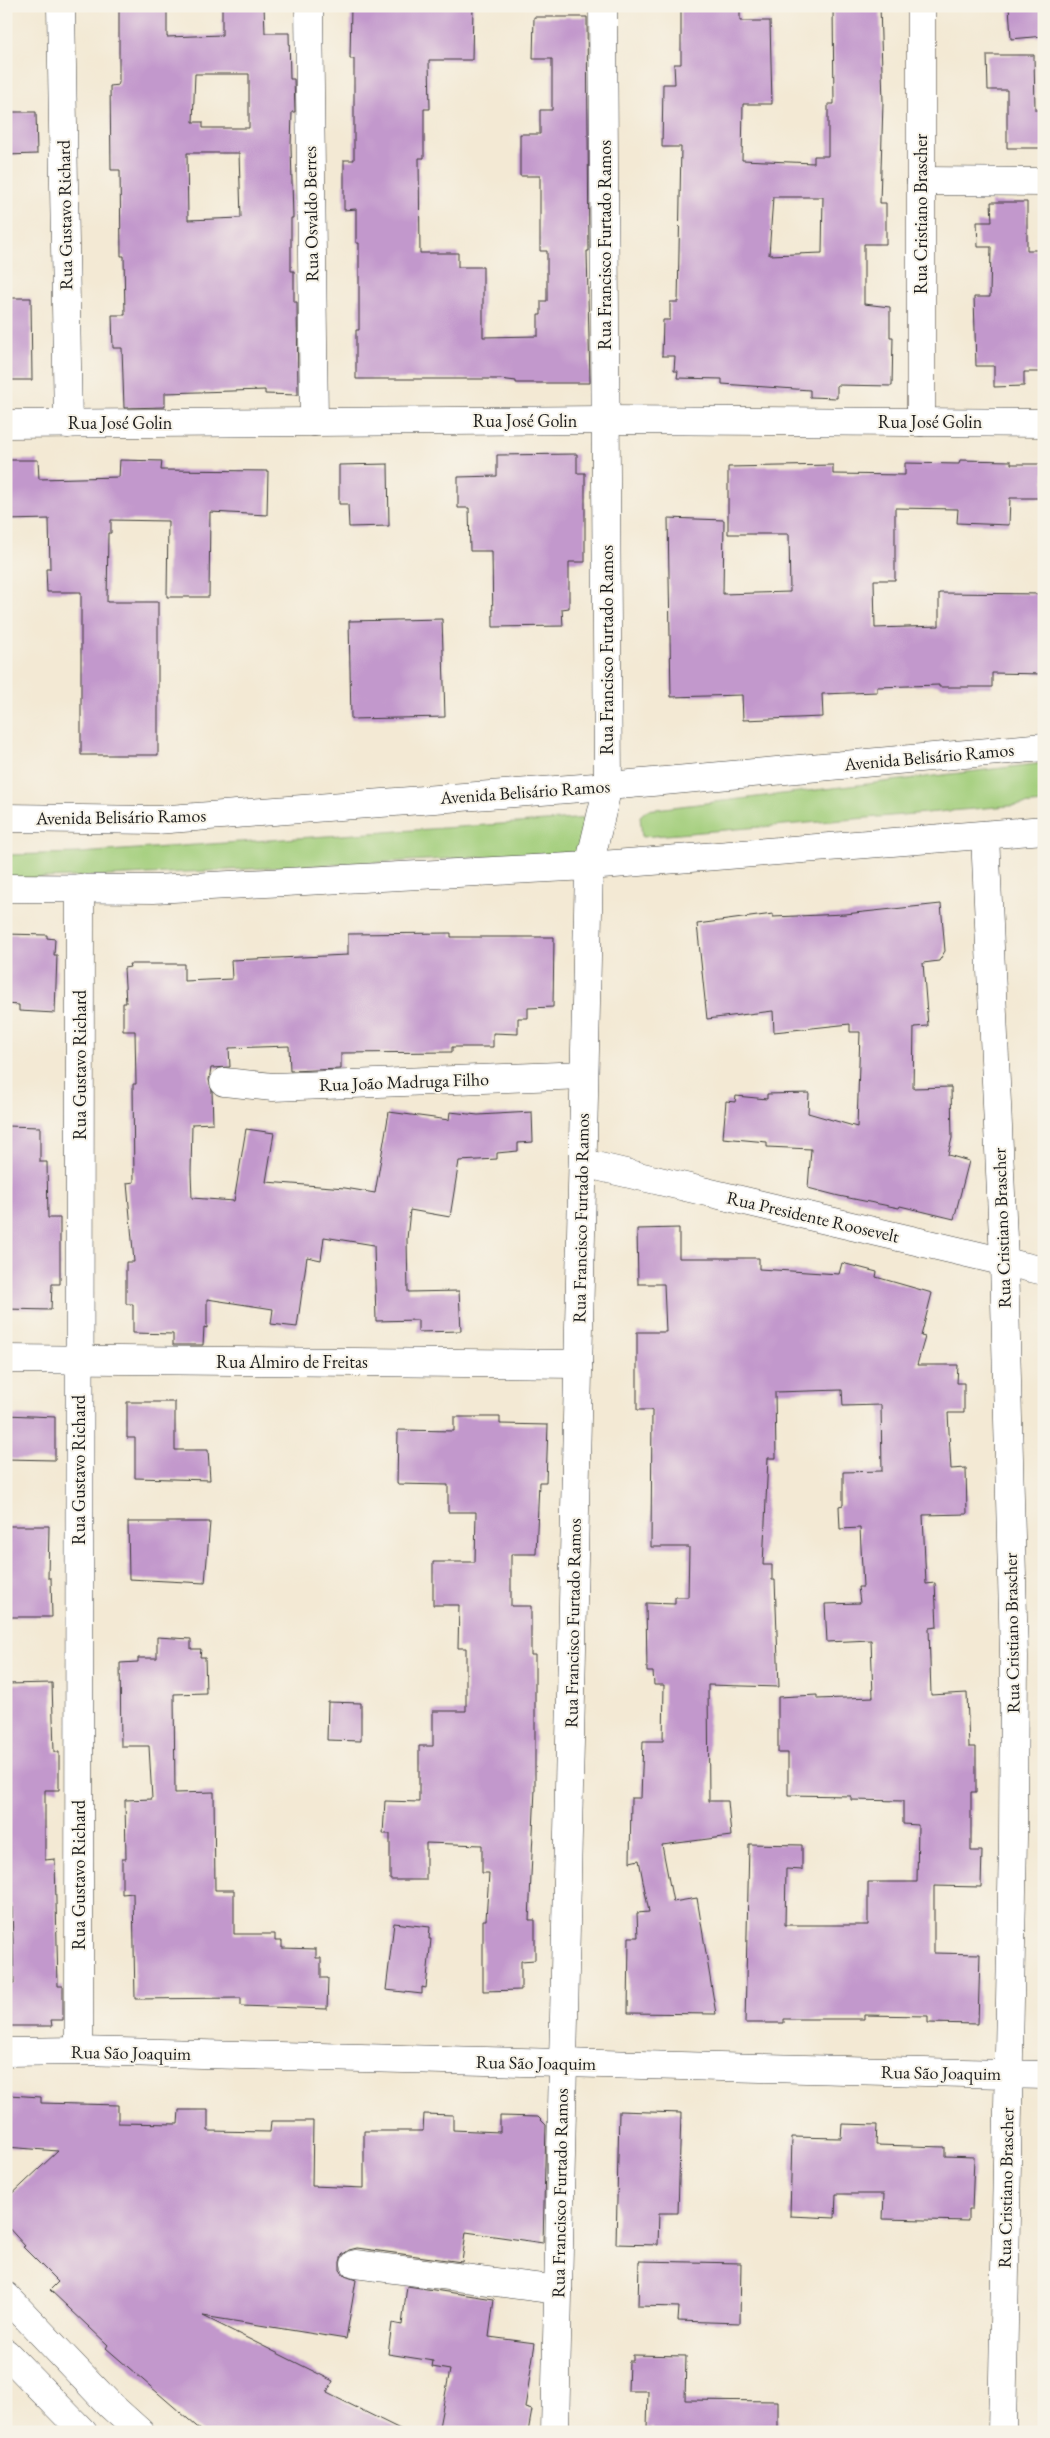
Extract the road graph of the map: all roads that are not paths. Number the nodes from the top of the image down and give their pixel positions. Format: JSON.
{"nodes":[{"id":1,"x":62,"y":6,"type":"edge"},
{"id":2,"x":309,"y":6,"type":"edge"},
{"id":3,"x":603,"y":6,"type":"edge"},
{"id":4,"x":921,"y":6,"type":"edge"},
{"id":5,"x":921,"y":181,"type":"junction"},
{"id":6,"x":1044,"y":182,"type":"edge"},
{"id":7,"x":606,"y":420,"type":"junction"},
{"id":8,"x":314,"y":422,"type":"junction"},
{"id":9,"x":921,"y":422,"type":"junction"},
{"id":10,"x":1044,"y":423,"type":"edge"},
{"id":11,"x":6,"y":424,"type":"edge"},
{"id":12,"x":68,"y":424,"type":"junction"},
{"id":13,"x":1044,"y":747,"type":"edge"},
{"id":14,"x":608,"y":786,"type":"junction"},
{"id":15,"x":6,"y":818,"type":"edge"},
{"id":16,"x":1044,"y":830,"type":"edge"},
{"id":17,"x":985,"y":835,"type":"junction"},
{"id":18,"x":589,"y":866,"type":"junction"},
{"id":19,"x":6,"y":888,"type":"edge"},
{"id":20,"x":80,"y":888,"type":"junction"},
{"id":21,"x":584,"y":1075,"type":"junction"},
{"id":22,"x":224,"y":1082,"type":"dead end"},
{"id":23,"x":583,"y":1163,"type":"junction"},
{"id":24,"x":1004,"y":1262,"type":"junction"},
{"id":25,"x":1044,"y":1271,"type":"edge"},
{"id":26,"x":6,"y":1360,"type":"edge"},
{"id":27,"x":79,"y":1360,"type":"junction"},
{"id":28,"x":578,"y":1364,"type":"junction"},
{"id":29,"x":14,"y":2050,"type":"edge"},
{"id":30,"x":78,"y":2051,"type":"junction"},
{"id":31,"x":563,"y":2063,"type":"junction"},
{"id":32,"x":1008,"y":2074,"type":"junction"},
{"id":33,"x":1044,"y":2075,"type":"edge"},
{"id":34,"x":354,"y":2264,"type":"dead end"},
{"id":35,"x":558,"y":2290,"type":"junction"},
{"id":36,"x":6,"y":2296,"type":"edge"},
{"id":37,"x":6,"y":2353,"type":"edge"},
{"id":38,"x":83,"y":2432,"type":"edge"},
{"id":39,"x":140,"y":2432,"type":"edge"},
{"id":40,"x":555,"y":2432,"type":"edge"},
{"id":41,"x":1002,"y":2432,"type":"edge"}],
"edges":[{"from":1,"to":12,"type":"street","name":"Rua Gustavo Richard"},
{"from":2,"to":8,"type":"street","name":"Rua Osvaldo Berres"},
{"from":3,"to":7,"type":"street","name":"Rua Francisco Furtado Ramos"},
{"from":4,"to":5,"type":"street","name":"Rua Cristiano Brascher"},
{"from":5,"to":6,"type":"street"},
{"from":5,"to":9,"type":"street","name":"Rua Cristiano Brascher"},
{"from":7,"to":8,"type":"street","name":"Rua José Golin"},
{"from":7,"to":9,"type":"street","name":"Rua José Golin"},
{"from":7,"to":14,"type":"street","name":"Rua Francisco Furtado Ramos"},
{"from":8,"to":12,"type":"street","name":"Rua José Golin"},
{"from":9,"to":10,"type":"street","name":"Rua José Golin"},
{"from":11,"to":12,"type":"street","name":"Rua José Golin"},
{"from":13,"to":14,"type":"street","name":"Avenida Belisário Ramos"},
{"from":14,"to":15,"type":"street","name":"Avenida Belisário Ramos"},
{"from":14,"to":18,"type":"street","name":"Rua Francisco Furtado Ramos"},
{"from":16,"to":17,"type":"street"},
{"from":17,"to":18,"type":"street"},
{"from":17,"to":24,"type":"street","name":"Rua Cristiano Brascher"},
{"from":18,"to":20,"type":"street"},
{"from":18,"to":21,"type":"street","name":"Rua Francisco Furtado Ramos"},
{"from":19,"to":20,"type":"street"},
{"from":20,"to":27,"type":"street","name":"Rua Gustavo Richard"},
{"from":21,"to":22,"type":"street","name":"Rua João Madruga Filho"},
{"from":21,"to":23,"type":"street","name":"Rua Francisco Furtado Ramos"},
{"from":23,"to":24,"type":"street","name":"Rua Presidente Roosevelt"},
{"from":23,"to":28,"type":"street","name":"Rua Francisco Furtado Ramos"},
{"from":24,"to":25,"type":"street","name":"Rua Presidente Roosevelt"},
{"from":24,"to":32,"type":"street","name":"Rua Cristiano Brascher"},
{"from":26,"to":27,"type":"street","name":"Rua Almiro de Freitas"},
{"from":27,"to":28,"type":"street","name":"Rua Almiro de Freitas"},
{"from":27,"to":30,"type":"street","name":"Rua Gustavo Richard"},
{"from":28,"to":31,"type":"street","name":"Rua Francisco Furtado Ramos"},
{"from":29,"to":30,"type":"street","name":"Rua São Joaquim"},
{"from":30,"to":31,"type":"street","name":"Rua São Joaquim"},
{"from":31,"to":32,"type":"street","name":"Rua São Joaquim"},
{"from":31,"to":35,"type":"street","name":"Rua Francisco Furtado Ramos"},
{"from":32,"to":33,"type":"street","name":"Rua São Joaquim"},
{"from":32,"to":41,"type":"street","name":"Rua Cristiano Brascher"},
{"from":34,"to":35,"type":"street"},
{"from":35,"to":40,"type":"street","name":"Rua Francisco Furtado Ramos"},
{"from":36,"to":39,"type":"street"},
{"from":37,"to":38,"type":"street"}]}
